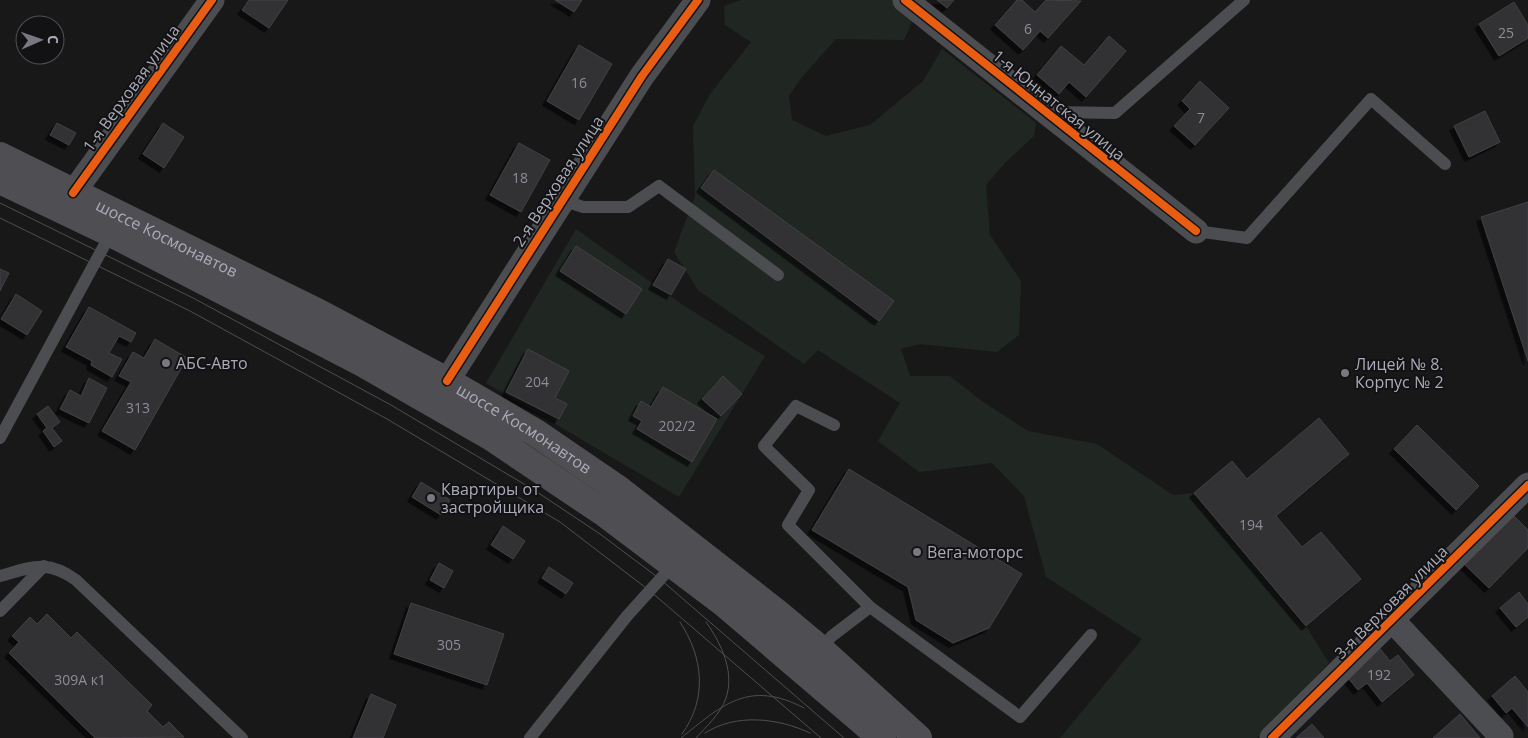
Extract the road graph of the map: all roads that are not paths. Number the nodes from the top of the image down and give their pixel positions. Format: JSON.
{"nodes":[{"id":1,"x":212,"y":0,"type":"edge"},
{"id":2,"x":698,"y":0,"type":"edge"},
{"id":3,"x":906,"y":0,"type":"edge"},
{"id":4,"x":1244,"y":0,"type":"edge"},
{"id":5,"x":1046,"y":112,"type":"junction"},
{"id":6,"x":0,"y":156,"type":"edge"},
{"id":7,"x":1445,"y":164,"type":"dead end"},
{"id":8,"x":0,"y":180,"type":"edge"},
{"id":9,"x":73,"y":193,"type":"junction"},
{"id":10,"x":562,"y":200,"type":"junction"},
{"id":11,"x":1196,"y":231,"type":"joint"},
{"id":12,"x":111,"y":232,"type":"junction"},
{"id":13,"x":778,"y":275,"type":"dead end"},
{"id":14,"x":447,"y":381,"type":"junction"},
{"id":15,"x":834,"y":425,"type":"dead end"},
{"id":16,"x":0,"y":438,"type":"edge"},
{"id":17,"x":1528,"y":485,"type":"edge"},
{"id":18,"x":672,"y":565,"type":"junction"},
{"id":19,"x":44,"y":566,"type":"junction"},
{"id":20,"x":0,"y":576,"type":"edge"},
{"id":21,"x":870,"y":607,"type":"junction"},
{"id":22,"x":0,"y":611,"type":"edge"},
{"id":23,"x":1393,"y":621,"type":"junction"},
{"id":24,"x":1091,"y":635,"type":"dead end"},
{"id":25,"x":820,"y":649,"type":"junction"},
{"id":26,"x":1501,"y":736,"type":"dead end"},
{"id":27,"x":242,"y":738,"type":"edge"},
{"id":28,"x":530,"y":738,"type":"edge"},
{"id":29,"x":882,"y":738,"type":"edge"},
{"id":30,"x":918,"y":738,"type":"edge"},
{"id":31,"x":1272,"y":738,"type":"edge"}],
"edges":[{"from":1,"to":9,"type":"street","name":"1-я Верховая улица"},
{"from":2,"to":10,"type":"street","name":"2-я Верховая улица"},
{"from":3,"to":5,"type":"street","name":"1-я Юннатская улица"},
{"from":4,"to":5,"type":"lane"},
{"from":5,"to":11,"type":"street","name":"1-я Юннатская улица"},
{"from":6,"to":9,"type":"main road","name":"шоссе Космонавтов"},
{"from":7,"to":11,"type":"lane"},
{"from":8,"to":12,"type":"main road","name":"шоссе Космонавтов"},
{"from":9,"to":14,"type":"main road","name":"шоссе Космонавтов"},
{"from":10,"to":13,"type":"lane"},
{"from":10,"to":14,"type":"street","name":"2-я Верховая улица"},
{"from":12,"to":16,"type":"lane"},
{"from":12,"to":18,"type":"main road","name":"шоссе Космонавтов"},
{"from":14,"to":25,"type":"main road","name":"шоссе Космонавтов"},
{"from":15,"to":21,"type":"lane"},
{"from":17,"to":23,"type":"street","name":"3-я Верховая улица"},
{"from":18,"to":28,"type":"lane"},
{"from":18,"to":29,"type":"main road","name":"шоссе Космонавтов"},
{"from":19,"to":20,"type":"lane"},
{"from":19,"to":22,"type":"lane"},
{"from":19,"to":27,"type":"lane"},
{"from":21,"to":24,"type":"lane"},
{"from":21,"to":25,"type":"lane"},
{"from":23,"to":26,"type":"street"},
{"from":23,"to":31,"type":"street","name":"3-я Верховая улица"},
{"from":25,"to":30,"type":"main road","name":"шоссе Космонавтов"}]}
